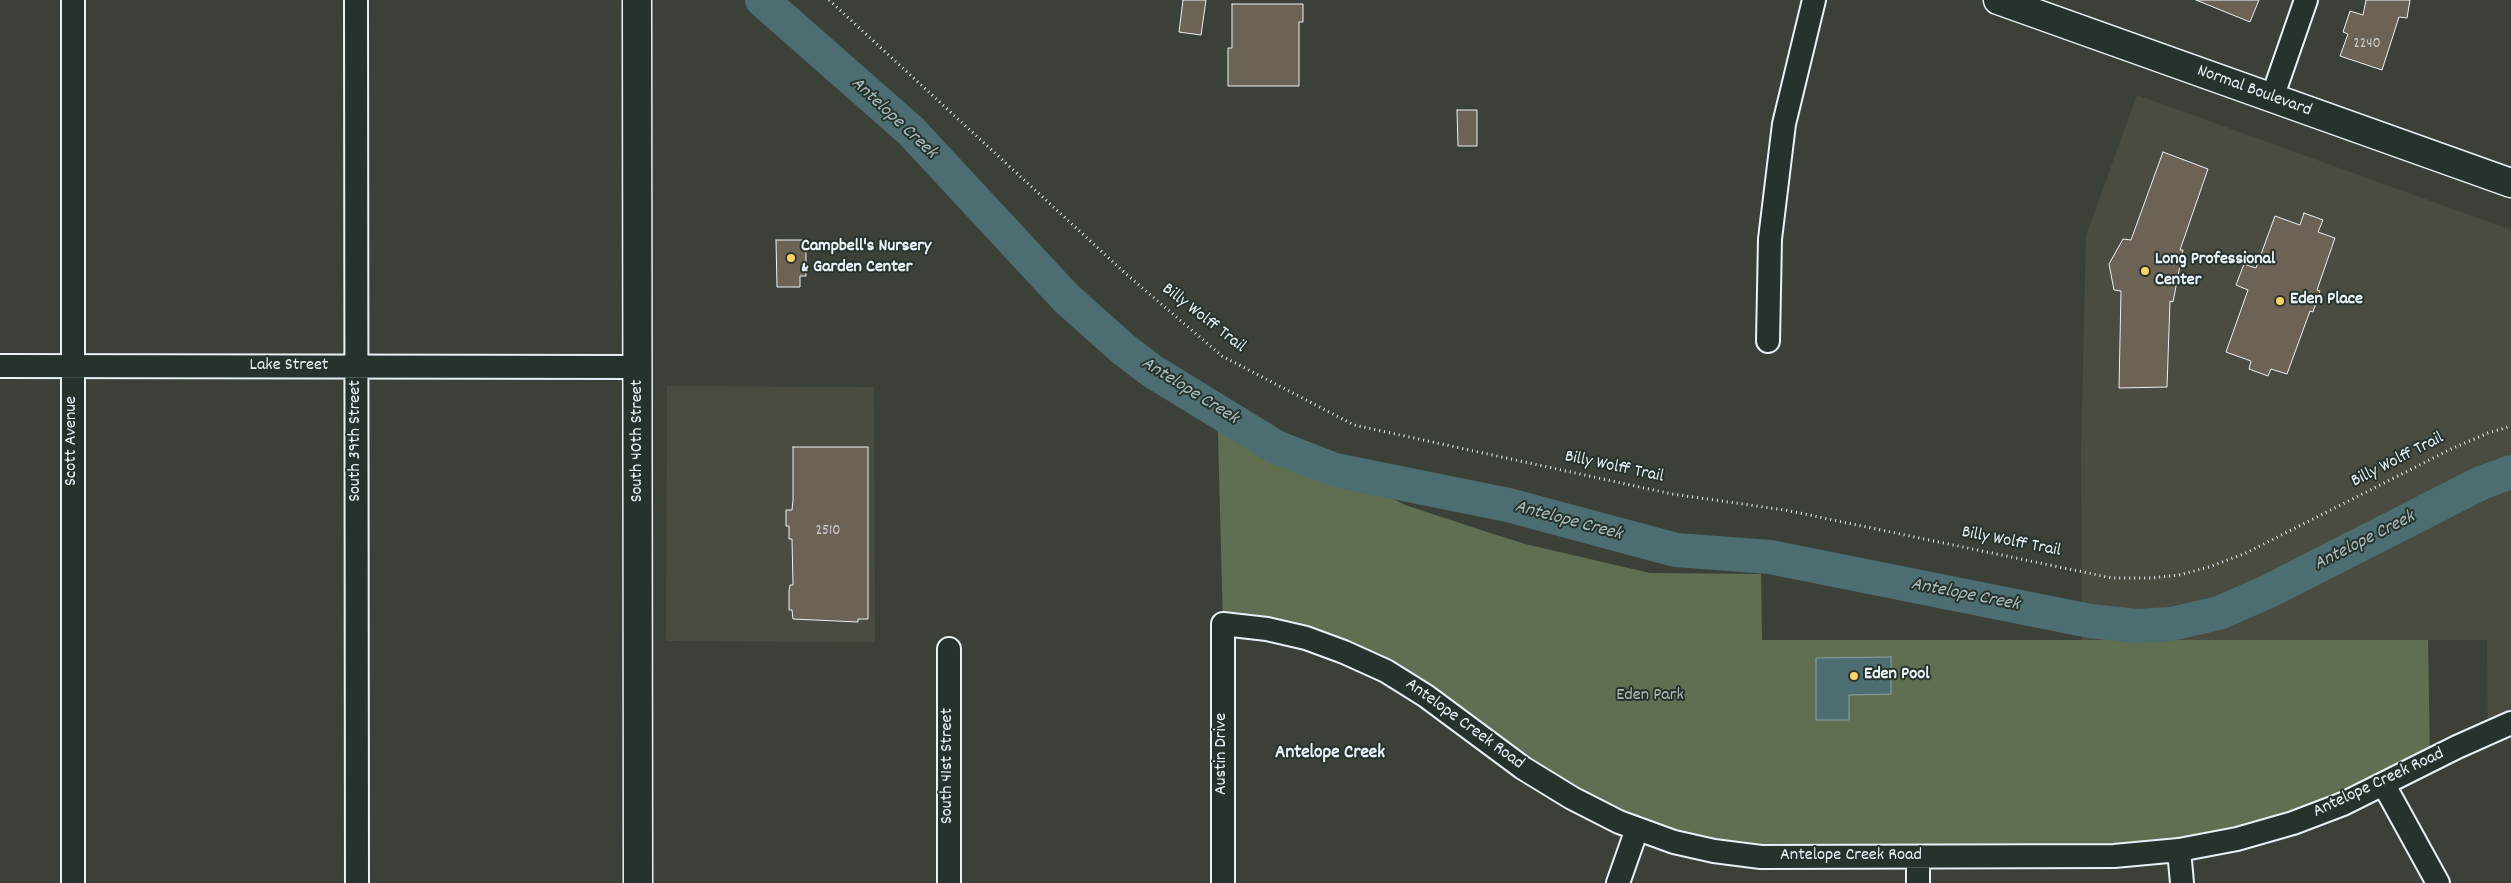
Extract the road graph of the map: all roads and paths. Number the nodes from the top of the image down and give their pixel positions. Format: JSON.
{"nodes":[{"id":1,"x":73,"y":0,"type":"edge"},
{"id":2,"x":356,"y":0,"type":"edge"},
{"id":3,"x":637,"y":0,"type":"edge"},
{"id":4,"x":829,"y":0,"type":"edge"},
{"id":5,"x":1814,"y":0,"type":"edge"},
{"id":6,"x":1998,"y":0,"type":"edge"},
{"id":7,"x":2306,"y":0,"type":"edge"},
{"id":8,"x":2272,"y":98,"type":"junction"},
{"id":9,"x":2511,"y":183,"type":"edge"},
{"id":10,"x":1768,"y":341,"type":"dead end"},
{"id":11,"x":0,"y":366,"type":"edge"},
{"id":12,"x":73,"y":366,"type":"junction"},
{"id":13,"x":357,"y":367,"type":"junction"},
{"id":14,"x":639,"y":367,"type":"junction"},
{"id":15,"x":2511,"y":426,"type":"edge"},
{"id":16,"x":1223,"y":624,"type":"joint"},
{"id":17,"x":949,"y":649,"type":"dead end"},
{"id":18,"x":2511,"y":723,"type":"edge"},
{"id":19,"x":2384,"y":785,"type":"junction"},
{"id":20,"x":1636,"y":829,"type":"junction"},
{"id":21,"x":2179,"y":850,"type":"junction"},
{"id":22,"x":1918,"y":858,"type":"junction"},
{"id":23,"x":73,"y":883,"type":"edge"},
{"id":24,"x":357,"y":883,"type":"edge"},
{"id":25,"x":638,"y":883,"type":"edge"},
{"id":26,"x":949,"y":883,"type":"edge"},
{"id":27,"x":1223,"y":883,"type":"edge"},
{"id":28,"x":1618,"y":883,"type":"edge"},
{"id":29,"x":1918,"y":883,"type":"edge"},
{"id":30,"x":2182,"y":883,"type":"edge"},
{"id":31,"x":2438,"y":883,"type":"edge"}],
"edges":[{"from":1,"to":12,"type":"street","name":"Scott Avenue"},
{"from":2,"to":13,"type":"street","name":"South 39th Street"},
{"from":3,"to":14,"type":"main road","name":"South 40th Street"},
{"from":4,"to":15,"type":"path","name":"Billy Wolff Trail"},
{"from":5,"to":10,"type":"street"},
{"from":6,"to":8,"type":"main road","name":"Normal Boulevard"},
{"from":7,"to":8,"type":"street"},
{"from":8,"to":9,"type":"main road","name":"Normal Boulevard"},
{"from":11,"to":12,"type":"street","name":"Lake Street"},
{"from":12,"to":13,"type":"street","name":"Lake Street"},
{"from":12,"to":23,"type":"street","name":"Scott Avenue"},
{"from":13,"to":14,"type":"street","name":"Lake Street"},
{"from":13,"to":24,"type":"street","name":"South 39th Street"},
{"from":14,"to":25,"type":"main road","name":"South 40th Street"},
{"from":16,"to":20,"type":"street","name":"Antelope Creek Road"},
{"from":16,"to":27,"type":"street","name":"Austin Drive"},
{"from":17,"to":26,"type":"street","name":"South 41st Street"},
{"from":18,"to":19,"type":"street","name":"Antelope Creek Road"},
{"from":19,"to":21,"type":"street","name":"Antelope Creek Road"},
{"from":19,"to":31,"type":"street"},
{"from":20,"to":22,"type":"street","name":"Antelope Creek Road"},
{"from":20,"to":28,"type":"street"},
{"from":21,"to":22,"type":"street","name":"Antelope Creek Road"},
{"from":21,"to":30,"type":"street"},
{"from":22,"to":29,"type":"street"}]}
